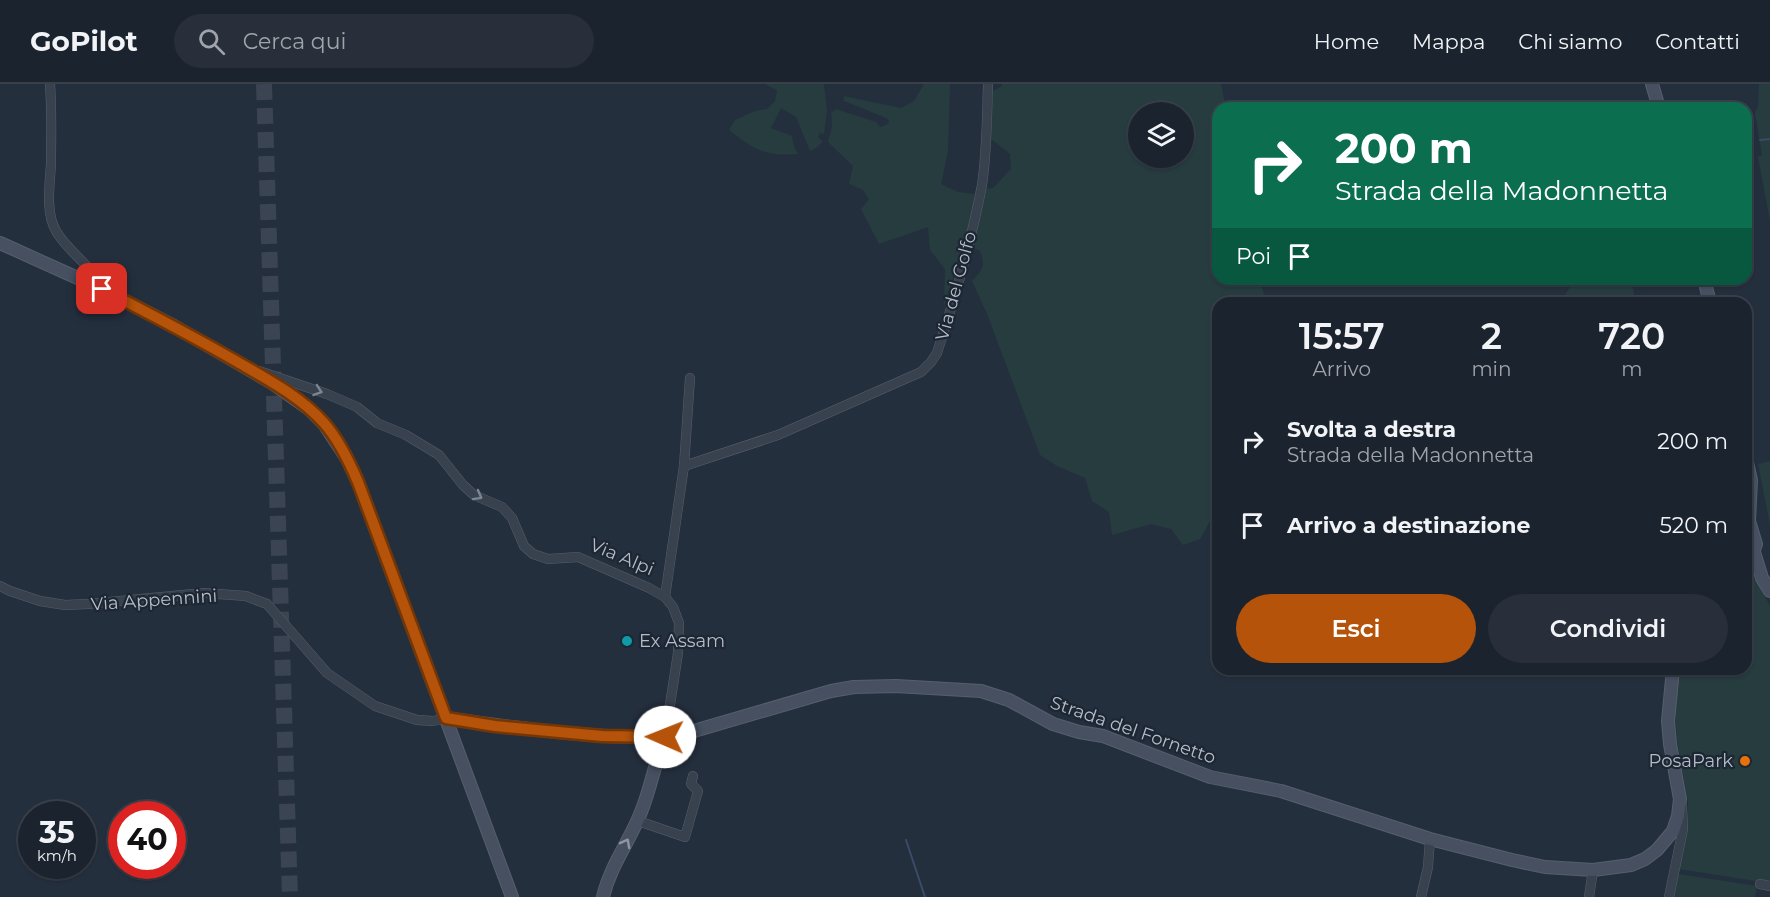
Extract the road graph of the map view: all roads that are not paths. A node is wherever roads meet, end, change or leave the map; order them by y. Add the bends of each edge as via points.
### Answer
1 (50, 84) edge
2 (987, 84) edge
3 (1652, 84) edge
4 (1657, 102) edge
5 (0, 243) edge
6 (102, 289) junction
7 (243, 365) junction
8 (690, 378) dead end
9 (684, 466) junction
10 (1752, 536) edge
11 (1752, 551) edge
12 (1752, 560) edge
13 (1752, 570) edge
14 (1762, 578) junction
15 (0, 586) edge
16 (1770, 591) edge
17 (665, 597) junction
18 (1672, 675) edge
19 (446, 718) junction
20 (665, 737) junction
21 (693, 776) dead end
22 (1680, 799) junction
23 (638, 821) junction
24 (1430, 839) junction
25 (1593, 870) junction
26 (512, 897) edge
27 (603, 897) edge
28 (1422, 897) edge
29 (1588, 897) edge
30 (1669, 897) edge

1 - 6 street via 52,220
2 - 9 street, Via del Golfo via 982,184 963,263 932,362 921,372 789,430
3 - 4 street
5 - 6 street
6 - 7 street
7 -> 17 street, Via Alpi via 357,407 377,423 439,455 474,495 502,507 533,554 548,559 578,557
7 - 19 street via 309,409 348,459
8 - 9 street
9 - 17 street
10 - 11 street
12 - 14 street
13 - 14 street
14 - 16 street
15 - 19 street, Via Appennini via 40,601 65,605 204,593 246,596 267,604 327,673 375,706 417,720 433,722
17 - 20 street, Via Alpi via 679,623
18 - 22 street via 1668,721
19 - 20 street, Strada del Fornetto via 602,736
19 - 26 street
20 - 23 street, Via Alpi
20 - 24 street, Strada del Fornetto via 854,687 981,691 1009,700 1053,724 1112,739 1210,777 1281,790
21 - 23 street via 691,784 698,791 685,837
22 - 25 street, Strada del Fornetto via 1672,831 1645,860
22 - 30 street via 1683,830
27 -> 23 street, Via Alpi via 612,869
24 - 25 street, Strada del Fornetto via 1545,867
24 - 28 street
25 - 29 street

